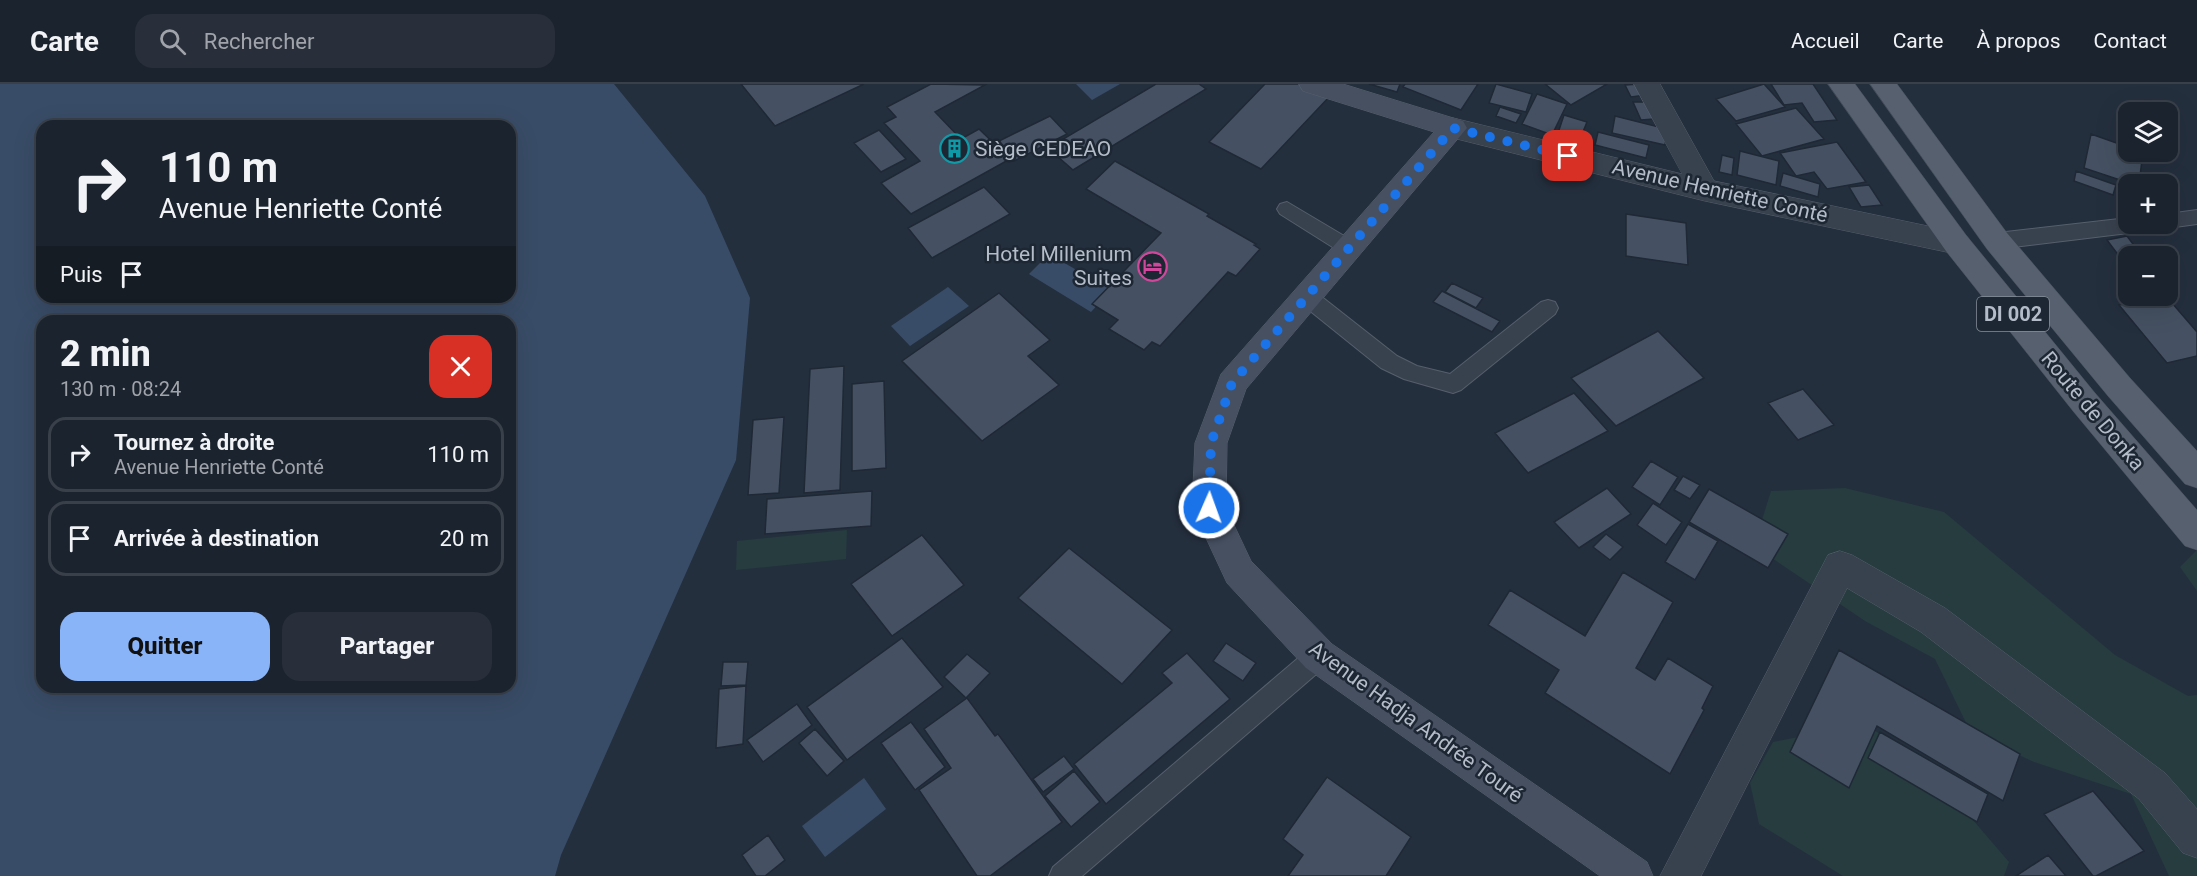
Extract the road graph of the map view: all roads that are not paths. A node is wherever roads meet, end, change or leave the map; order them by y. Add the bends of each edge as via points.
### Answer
1 (1312, 84) edge
2 (1647, 84) edge
3 (1841, 84) edge
4 (1883, 84) edge
5 (1453, 128) junction
6 (1705, 190) junction
7 (1287, 209) dead end
8 (2197, 217) edge
9 (2178, 220) edge
10 (2118, 227) edge
11 (1997, 241) junction
12 (1956, 243) junction
13 (1349, 248) junction
14 (1306, 296) junction
15 (1548, 308) dead end
16 (2197, 474) edge
17 (2197, 535) edge
18 (1319, 656) junction
19 (2197, 839) edge
20 (1062, 876) edge
21 (1633, 876) edge
22 (1680, 876) edge

1 - 5 main road, Avenue Henriette Conté
2 - 6 street
3 - 12 main road, Route de Donka / DI 002
4 - 11 main road, Route de Donka / DI 002
5 - 6 street, Avenue Henriette Conté
5 - 13 main road, Avenue Hadja Andrée Touré
6 - 12 street, Avenue Henriette Conté
7 - 13 lane
8 - 9 lane
10 - 11 lane
11 - 16 main road, Route de Donka / DI 002
12 - 17 main road, Route de Donka / DI 002
13 - 14 main road, Avenue Hadja Andrée Touré
14 - 15 lane via 1389,362 1453,384
14 - 18 main road, Avenue Hadja Andrée Touré via 1232,383 1211,443 1209,508 1239,572
18 - 20 lane
18 - 21 main road, Avenue Hadja Andrée Touré
19 - 22 street via 2152,786 1933,620 1840,566

